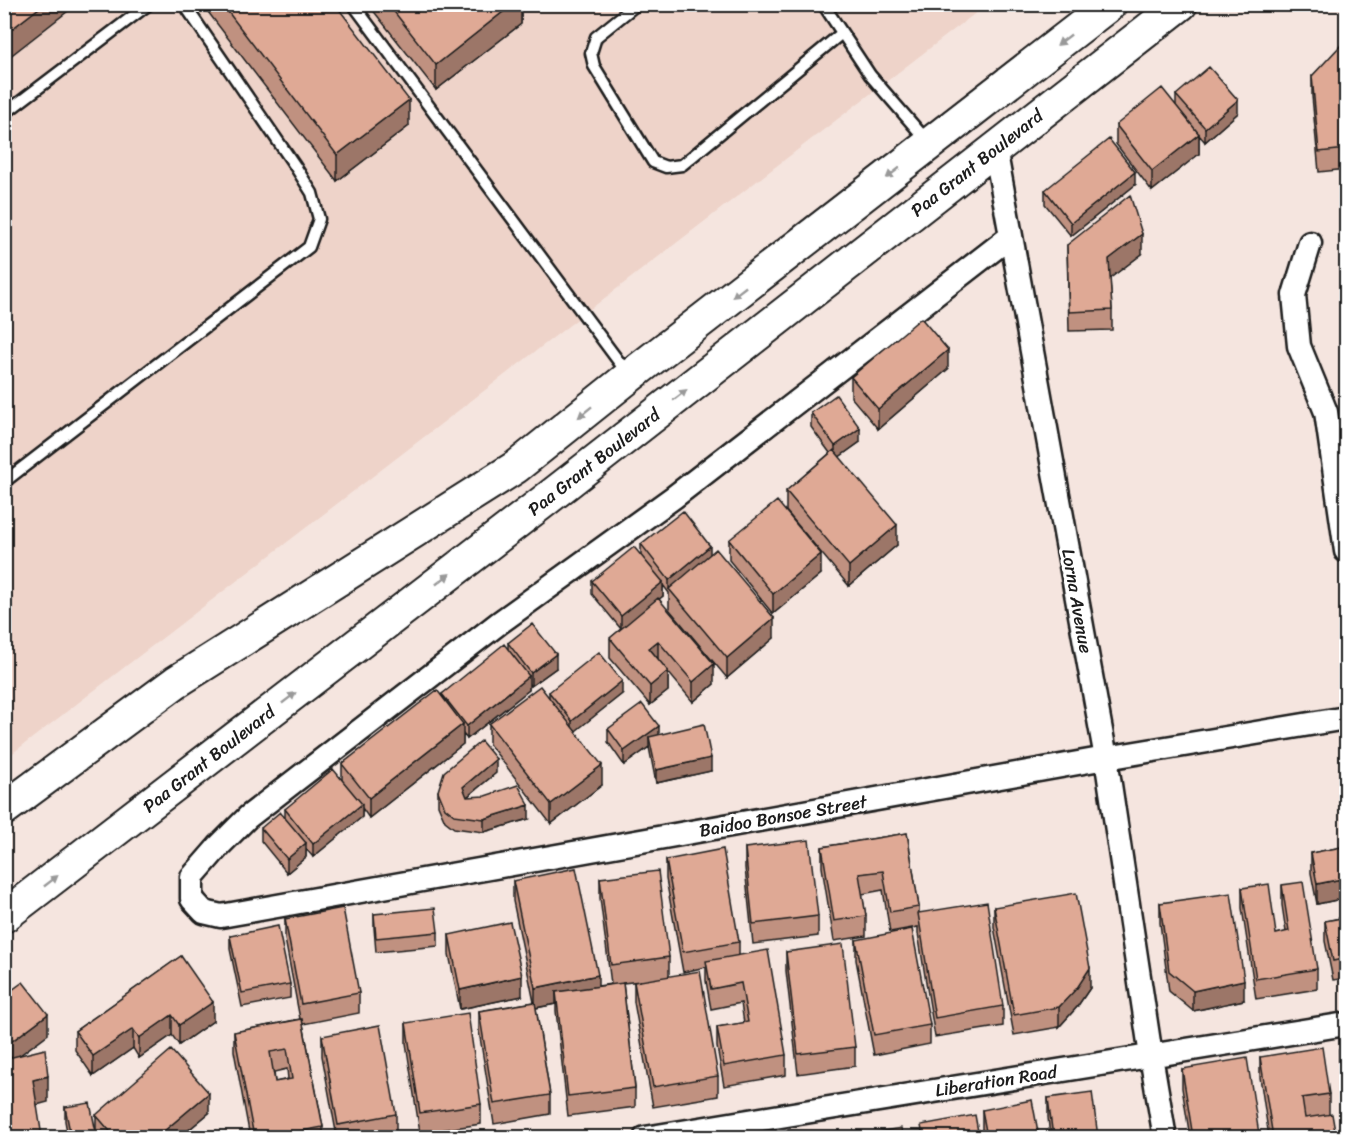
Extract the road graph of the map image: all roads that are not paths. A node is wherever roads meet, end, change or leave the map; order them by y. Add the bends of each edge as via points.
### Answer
1 (149, 4) edge
2 (184, 4) edge
3 (353, 4) edge
4 (637, 4) edge
5 (823, 4) edge
6 (1110, 4) edge
7 (1181, 4) edge
8 (842, 33) junction
9 (4, 114) edge
10 (930, 144) junction
11 (995, 148) junction
12 (1011, 236) junction
13 (1310, 243) dead end
14 (630, 376) junction
15 (516, 467) junction
16 (4, 482) edge
17 (543, 502) junction
18 (1347, 551) edge
19 (1347, 718) edge
20 (1106, 758) junction
21 (4, 809) edge
22 (4, 916) edge
23 (1347, 1024) edge
24 (1151, 1056) junction
25 (645, 1137) edge
26 (1165, 1137) edge

1 - 9 lane
2 - 16 lane via 312,193 319,219 309,247
3 - 14 lane
4 - 8 lane via 596,37 591,53 594,66 653,162 666,167 682,165
5 - 8 lane
6 -> 10 main road
7 - 11 main road, Paa Grant Boulevard
8 - 10 lane via 870,75
10 -> 14 main road
11 - 12 street, Lorna Avenue
17 -> 11 main road, Paa Grant Boulevard
12 - 20 street, Lorna Avenue
12 - 20 street, Baidoo Bonsoe Street via 674,497 499,623 248,817 192,877 192,899 204,912 221,916
13 - 18 street via 1294,295 1299,346 1326,412
14 -> 15 main road
15 - 17 main road
15 - 21 main road via 176,682
22 -> 17 main road, Paa Grant Boulevard
19 - 20 street, Baidoo Bonsoe Street
20 - 24 street, Lorna Avenue
23 - 24 street, Liberation Road
24 - 25 street, Liberation Road
24 - 26 street, Lorna Avenue

